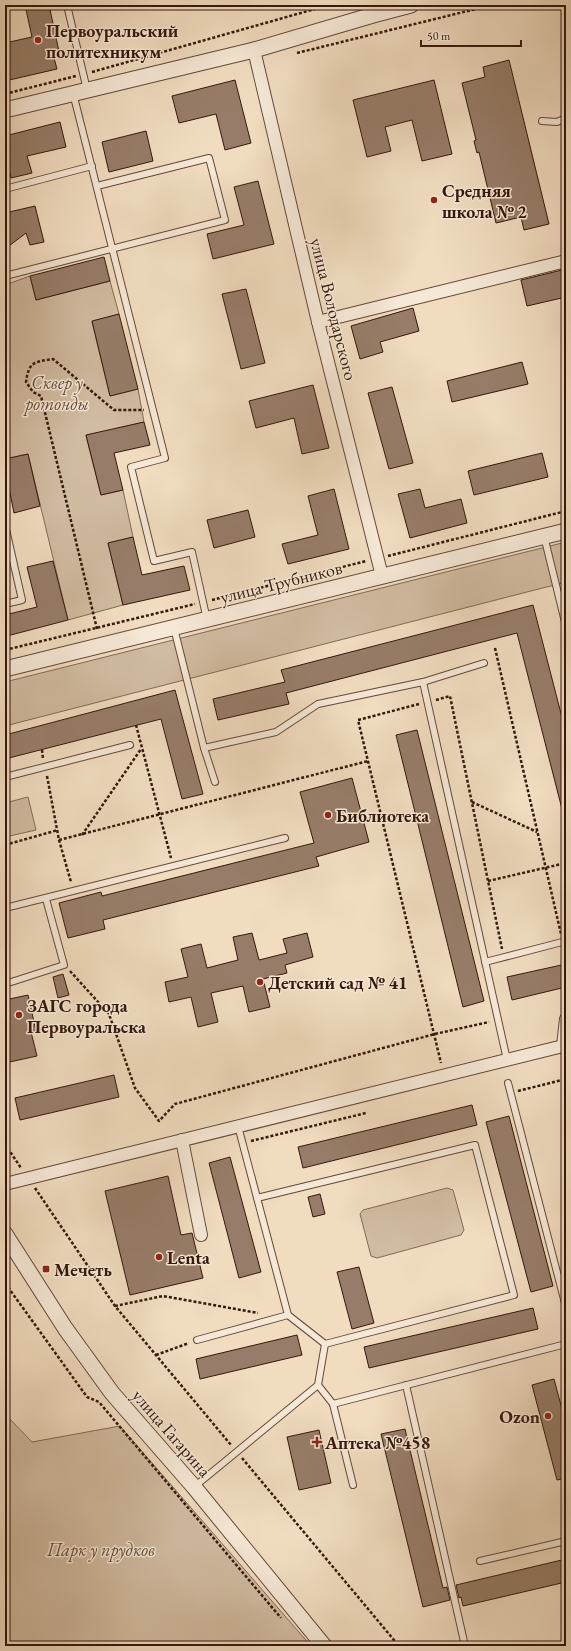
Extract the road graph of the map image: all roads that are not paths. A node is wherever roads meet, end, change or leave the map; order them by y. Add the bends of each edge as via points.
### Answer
1 (67, 5) edge
2 (411, 5) edge
3 (372, 10) edge
4 (254, 50) junction
5 (80, 92) junction
6 (5, 110) edge
7 (566, 118) edge
8 (542, 121) dead end
9 (92, 166) junction
10 (97, 186) junction
11 (5, 189) edge
12 (113, 249) junction
13 (566, 262) edge
14 (5, 276) edge
15 (318, 322) junction
16 (5, 525) edge
17 (566, 531) edge
18 (544, 536) junction
19 (382, 576) junction
20 (5, 604) edge
21 (207, 620) junction
22 (566, 626) edge
23 (174, 628) junction
24 (484, 663) dead end
25 (5, 669) edge
26 (423, 682) junction
27 (130, 745) dead end
28 (204, 748) junction
29 (5, 777) edge
30 (215, 782) dead end
31 (285, 838) dead end
32 (46, 898) junction
33 (5, 908) edge
34 (565, 941) edge
35 (485, 962) junction
36 (5, 984) edge
37 (566, 1019) edge
38 (507, 1060) junction
39 (508, 1083) dead end
40 (238, 1126) junction
41 (182, 1140) junction
42 (5, 1184) edge
43 (257, 1198) junction
44 (5, 1234) edge
45 (201, 1235) dead end
46 (566, 1307) edge
47 (288, 1315) junction
48 (197, 1340) road end
49 (325, 1344) junction
50 (566, 1344) edge
51 (318, 1385) junction
52 (406, 1385) junction
53 (333, 1404) junction
54 (353, 1485) dead end
55 (194, 1487) junction
56 (566, 1541) edge
57 (480, 1561) dead end
58 (324, 1646) edge
59 (465, 1646) edge

1 - 5 lane via 83,74
2 - 3 street
3 - 4 street
4 - 5 street
4 - 15 street, улица Володарского
5 - 6 street
5 - 9 lane
7 - 8 lane via 557,122
9 - 10 lane
9 - 11 lane
10 - 12 lane
10 - 12 lane via 208,158 225,220
12 - 14 lane
12 - 21 lane via 166,458 131,467 154,561 192,552
13 - 15 street
15 - 19 street, улица Володарского
16 - 20 lane via 22,600
17 - 18 street, улица Трубников
18 - 19 street, улица Трубников
18 - 22 lane
19 - 21 street, улица Трубников
21 - 23 street, улица Трубников
23 - 25 street, улица Трубников
23 - 28 lane
24 - 26 lane
26 - 28 lane via 318,704 276,732
26 - 35 lane
27 - 29 lane
28 - 30 lane
31 - 32 lane
32 - 33 lane
32 - 36 lane via 64,964
34 - 35 lane
35 - 38 lane
37 - 38 street via 563,1046
38 - 40 street
39 - 46 lane
40 - 41 street
40 - 43 lane
41 - 42 street
41 - 45 street
43 - 47 lane
43 - 49 lane via 474,1145 514,1295
44 - 55 street, улица Гагарина via 64,1328 112,1393
47 - 48 lane
47 - 49 lane
49 - 51 lane
50 - 52 lane
51 - 53 lane
51 - 55 lane
52 - 53 lane
52 - 59 lane
53 - 54 lane
55 - 58 street, улица Гагарина
56 - 57 lane

